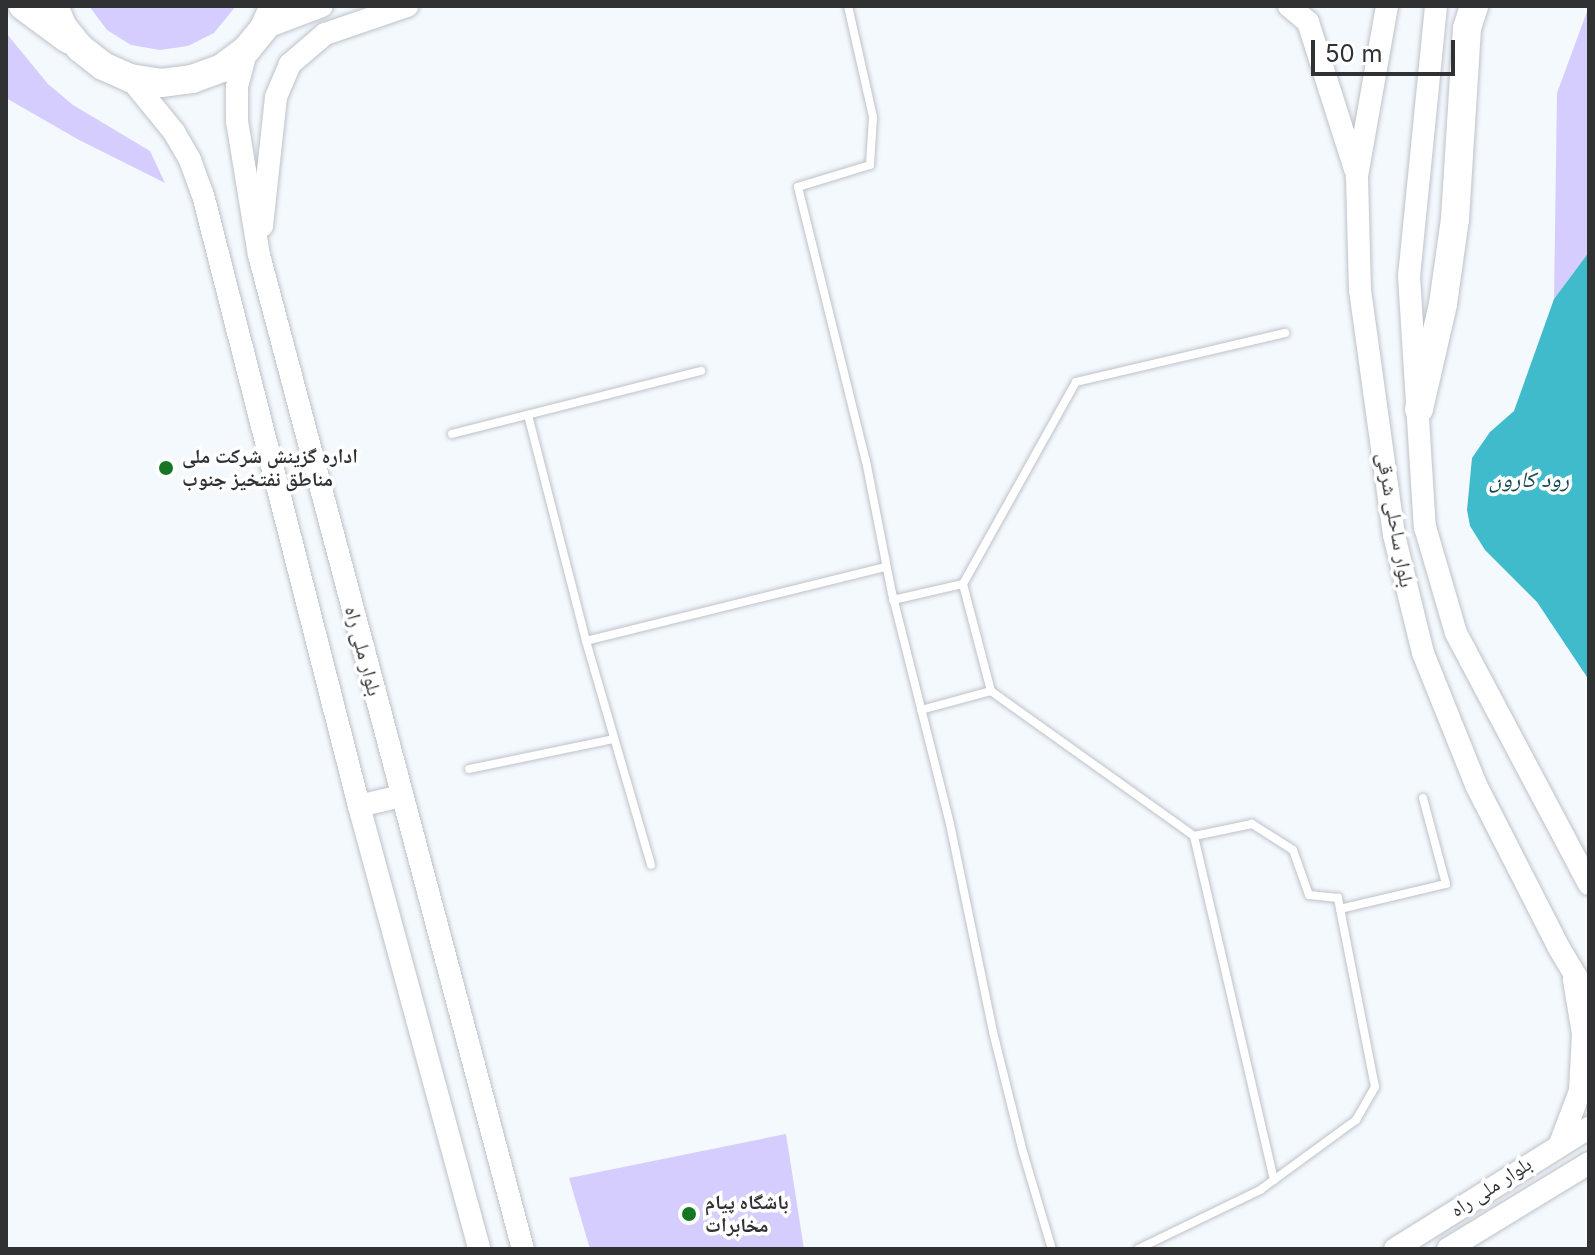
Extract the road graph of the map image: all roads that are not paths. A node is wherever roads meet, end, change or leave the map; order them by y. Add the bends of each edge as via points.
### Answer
1 (23, 6) edge
2 (54, 6) edge
3 (292, 6) edge
4 (322, 6) edge
5 (407, 6) edge
6 (848, 6) edge
7 (1289, 6) edge
8 (1387, 6) edge
9 (1436, 6) edge
10 (1474, 6) edge
11 (262, 28) edge
12 (80, 48) junction
13 (130, 78) junction
14 (1357, 177) junction
15 (259, 255) junction
16 (1285, 333) dead end
17 (701, 371) dead end
18 (1419, 409) junction
19 (528, 415) junction
20 (452, 434) dead end
21 (886, 567) junction
22 (963, 584) junction
23 (893, 600) junction
24 (586, 641) junction
25 (991, 691) junction
26 (921, 710) junction
27 (614, 739) junction
28 (469, 769) dead end
29 (401, 796) junction
30 (1423, 798) dead end
31 (359, 806) junction
32 (1194, 836) junction
33 (651, 865) dead end
34 (1589, 884) edge
35 (1340, 909) junction
36 (1572, 971) junction
37 (1589, 998) edge
38 (1589, 1128) edge
39 (1560, 1144) junction
40 (1589, 1163) edge
41 (1274, 1180) junction
42 (479, 1249) edge
43 (523, 1249) edge
44 (1052, 1249) edge
45 (1138, 1249) edge
46 (1395, 1249) edge
47 (1448, 1249) edge

1 - 12 highway
2 - 12 highway
3 - 11 highway
4 - 11 main road
5 - 15 main road via 325,34 290,64 276,97
6 - 21 lane via 873,117 870,165 798,187 843,363
7 - 14 main road via 1308,22
8 - 14 main road, بلوار ساحلی شرقی
9 - 18 main road, بلوار ساحلی شرقی via 1409,276
10 - 18 highway via 1467,28 1451,248
11 - 13 highway via 222,68 161,83
11 - 15 main road, بلوار ملی راه via 237,87 237,121
12 - 13 highway
13 - 31 main road, بلوار ملی راه via 174,132 203,195
14 - 36 main road, بلوار ساحلی شرقی via 1364,321 1394,535 1423,653 1476,785
15 - 29 main road, بلوار ملی راه
16 - 22 lane via 1076,382
17 - 19 lane
18 - 34 main road, بلوار ساحلی شرقی via 1425,527 1456,633
19 - 20 lane
19 - 24 lane
21 - 23 lane
21 - 24 lane
22 - 23 lane
22 - 25 lane
23 - 26 lane
24 - 27 lane
25 - 26 lane
25 - 32 lane
26 - 44 lane via 993,1032
27 - 28 lane
27 - 33 lane
29 - 31 main road
29 - 43 main road, بلوار ملی راه
30 - 35 lane via 1446,884
31 - 42 main road, بلوار ملی راه
32 - 35 lane via 1252,824 1293,850 1309,895 1338,898
32 - 41 lane
35 - 41 lane via 1375,1087 1356,1120
36 - 37 main road, بلوار ساحلی شرقی
36 - 39 main road via 1583,1034 1580,1091
38 - 39 main road, بلوار ملی راه
39 - 46 main road, بلوار ملی راه
40 - 47 main road, بلوار ملی راه
41 - 45 lane

